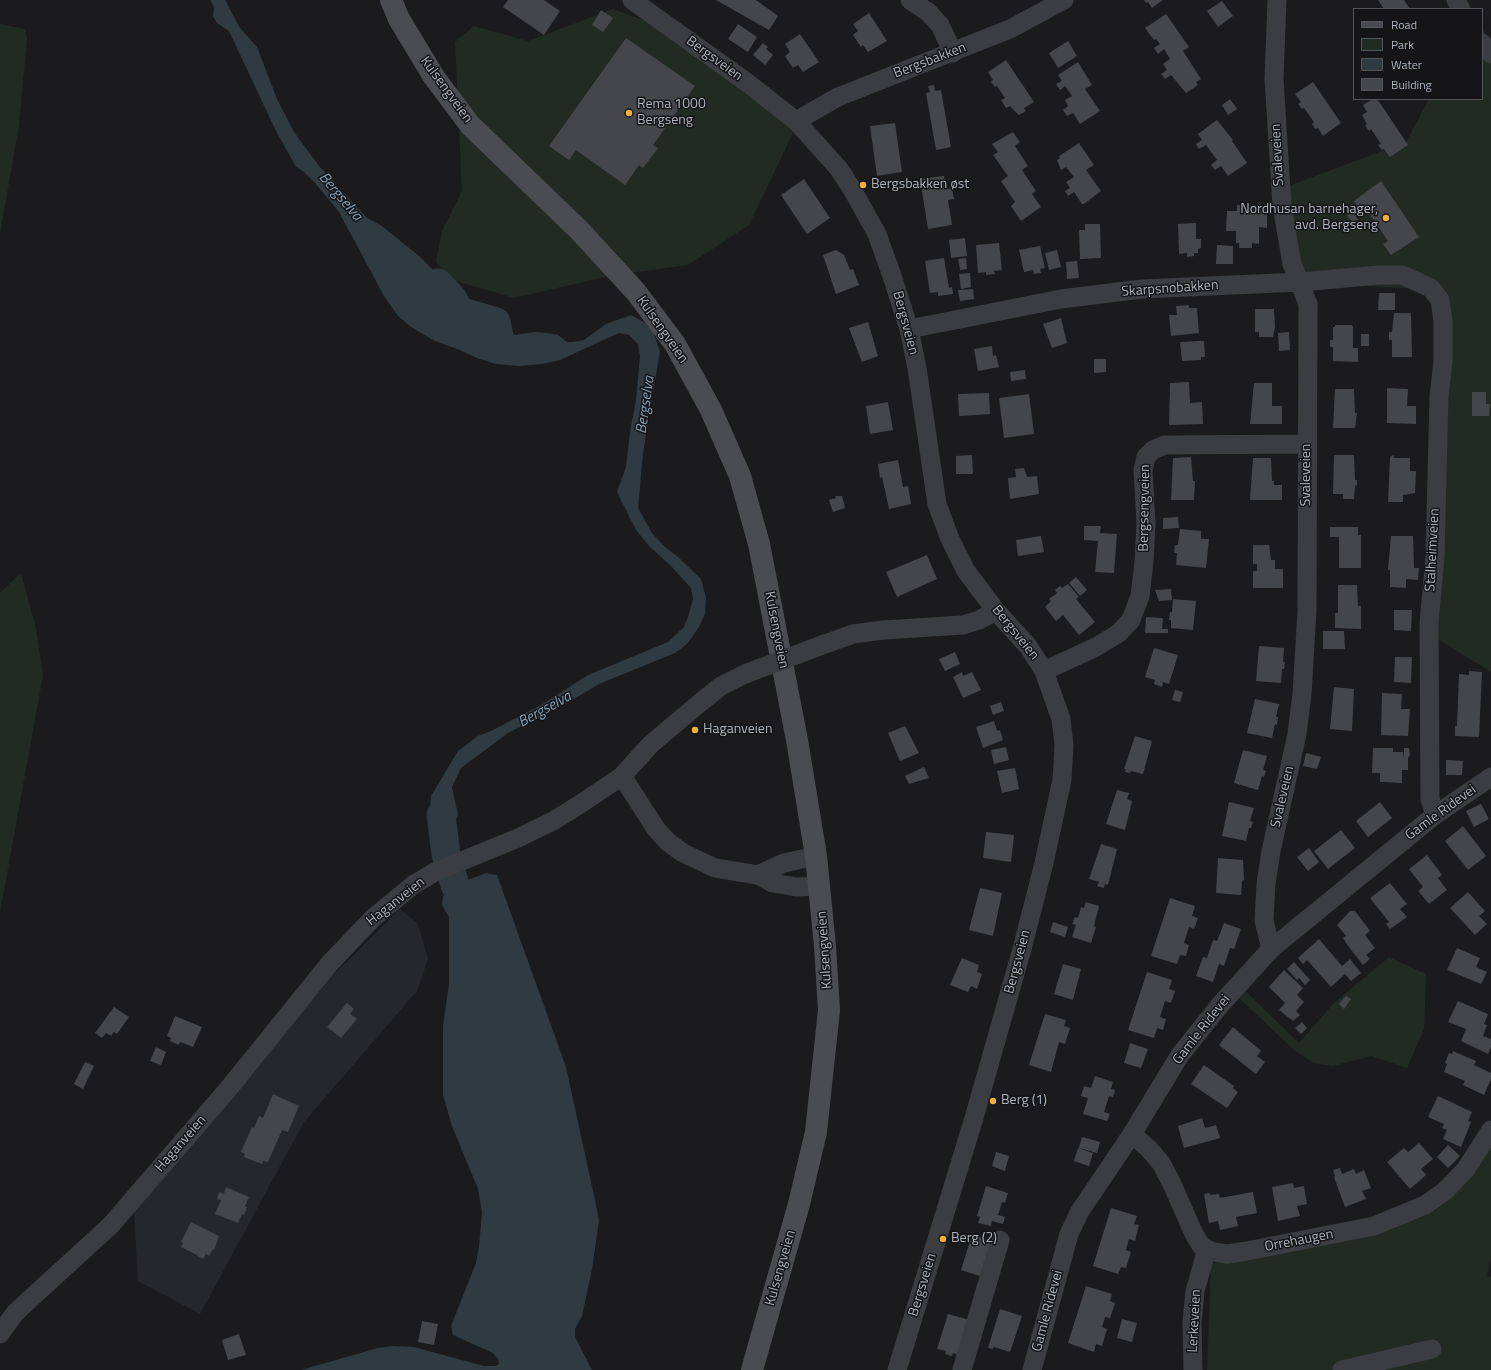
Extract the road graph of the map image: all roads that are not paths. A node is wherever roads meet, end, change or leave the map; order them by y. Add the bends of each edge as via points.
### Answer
1 (391, 0) edge
2 (632, 0) edge
3 (910, 0) edge
4 (1064, 0) edge
5 (1276, 0) edge
6 (952, 52) junction
7 (796, 121) junction
8 (1300, 282) junction
9 (1431, 288) joint
10 (909, 329) junction
11 (1307, 444) junction
12 (996, 611) junction
13 (1044, 671) junction
14 (622, 776) junction
15 (1491, 777) edge
16 (1435, 815) junction
17 (816, 856) junction
18 (758, 876) junction
19 (820, 886) junction
20 (1271, 949) junction
21 (1491, 1130) edge
22 (1132, 1134) junction
23 (1000, 1240) dead end
24 (1207, 1249) junction
25 (0, 1334) edge
26 (1432, 1349) dead end
27 (752, 1370) edge
28 (897, 1370) edge
29 (962, 1370) edge
30 (1032, 1370) edge
31 (1193, 1370) edge
32 (1342, 1370) edge

1 - 17 main road, Kulsengveien via 399,19 434,77 470,125 580,231 636,292 675,344 711,410 740,476 759,544 794,724
2 - 7 street, Bergsveien
3 - 6 street via 928,12 940,25
4 - 6 street, Bergsbakken via 1010,29
5 - 8 street, Svaleveien via 1274,79 1282,206 1292,264
6 - 7 street, Bergsbakken via 838,98
7 - 10 street, Bergsveien via 839,169 877,234
8 - 9 street, Skarpsnobakken via 1402,275
8 - 10 street, Skarpsnobakken via 1142,289 1061,299
8 - 11 street, Svaleveien via 1308,304
9 - 16 street, Stalheimveien via 1440,300 1443,321 1435,556 1429,623 1430,799
10 - 12 street, Bergsveien via 938,504 950,539 966,571
11 - 13 street, Bergsengveien via 1165,445 1153,450 1146,457 1143,470 1146,523 1144,562 1140,596 1131,620 1119,633 1096,647
11 - 20 street, Svaleveien via 1307,611 1302,694 1297,734 1266,884 1264,920
12 - 13 street, Bergsveien via 1028,646
12 - 14 street, Haganveien, bridge via 963,625 853,634 745,674 721,686 689,711 650,744
13 - 28 street, Bergsveien via 1061,719 1064,745 1062,780 1022,950
14 - 18 street via 656,829 683,854 715,868
14 - 25 street, Haganveien via 553,821 435,872 396,898 330,963 224,1093 116,1219 24,1304
15 - 16 street, Gamle Ridevei
16 - 20 street, Gamle Ridevei
17 - 18 street via 784,863
17 - 19 main road, Kulsengveien
18 - 19 street via 773,883
19 - 27 main road, Kulsengveien via 829,1010 816,1132 799,1204
20 - 22 street, Gamle Ridevei via 1220,1005 1180,1055
21 - 24 street, Orrehaugen via 1466,1169 1445,1190 1425,1204 1402,1215 1374,1226 1247,1251 1227,1254
22 - 24 street via 1161,1163 1194,1234 1202,1247
22 - 30 street, Gamle Ridevei via 1080,1210 1069,1234
23 - 29 street
24 - 31 street, Lerkeveien via 1195,1291 1192,1323
26 - 32 street

